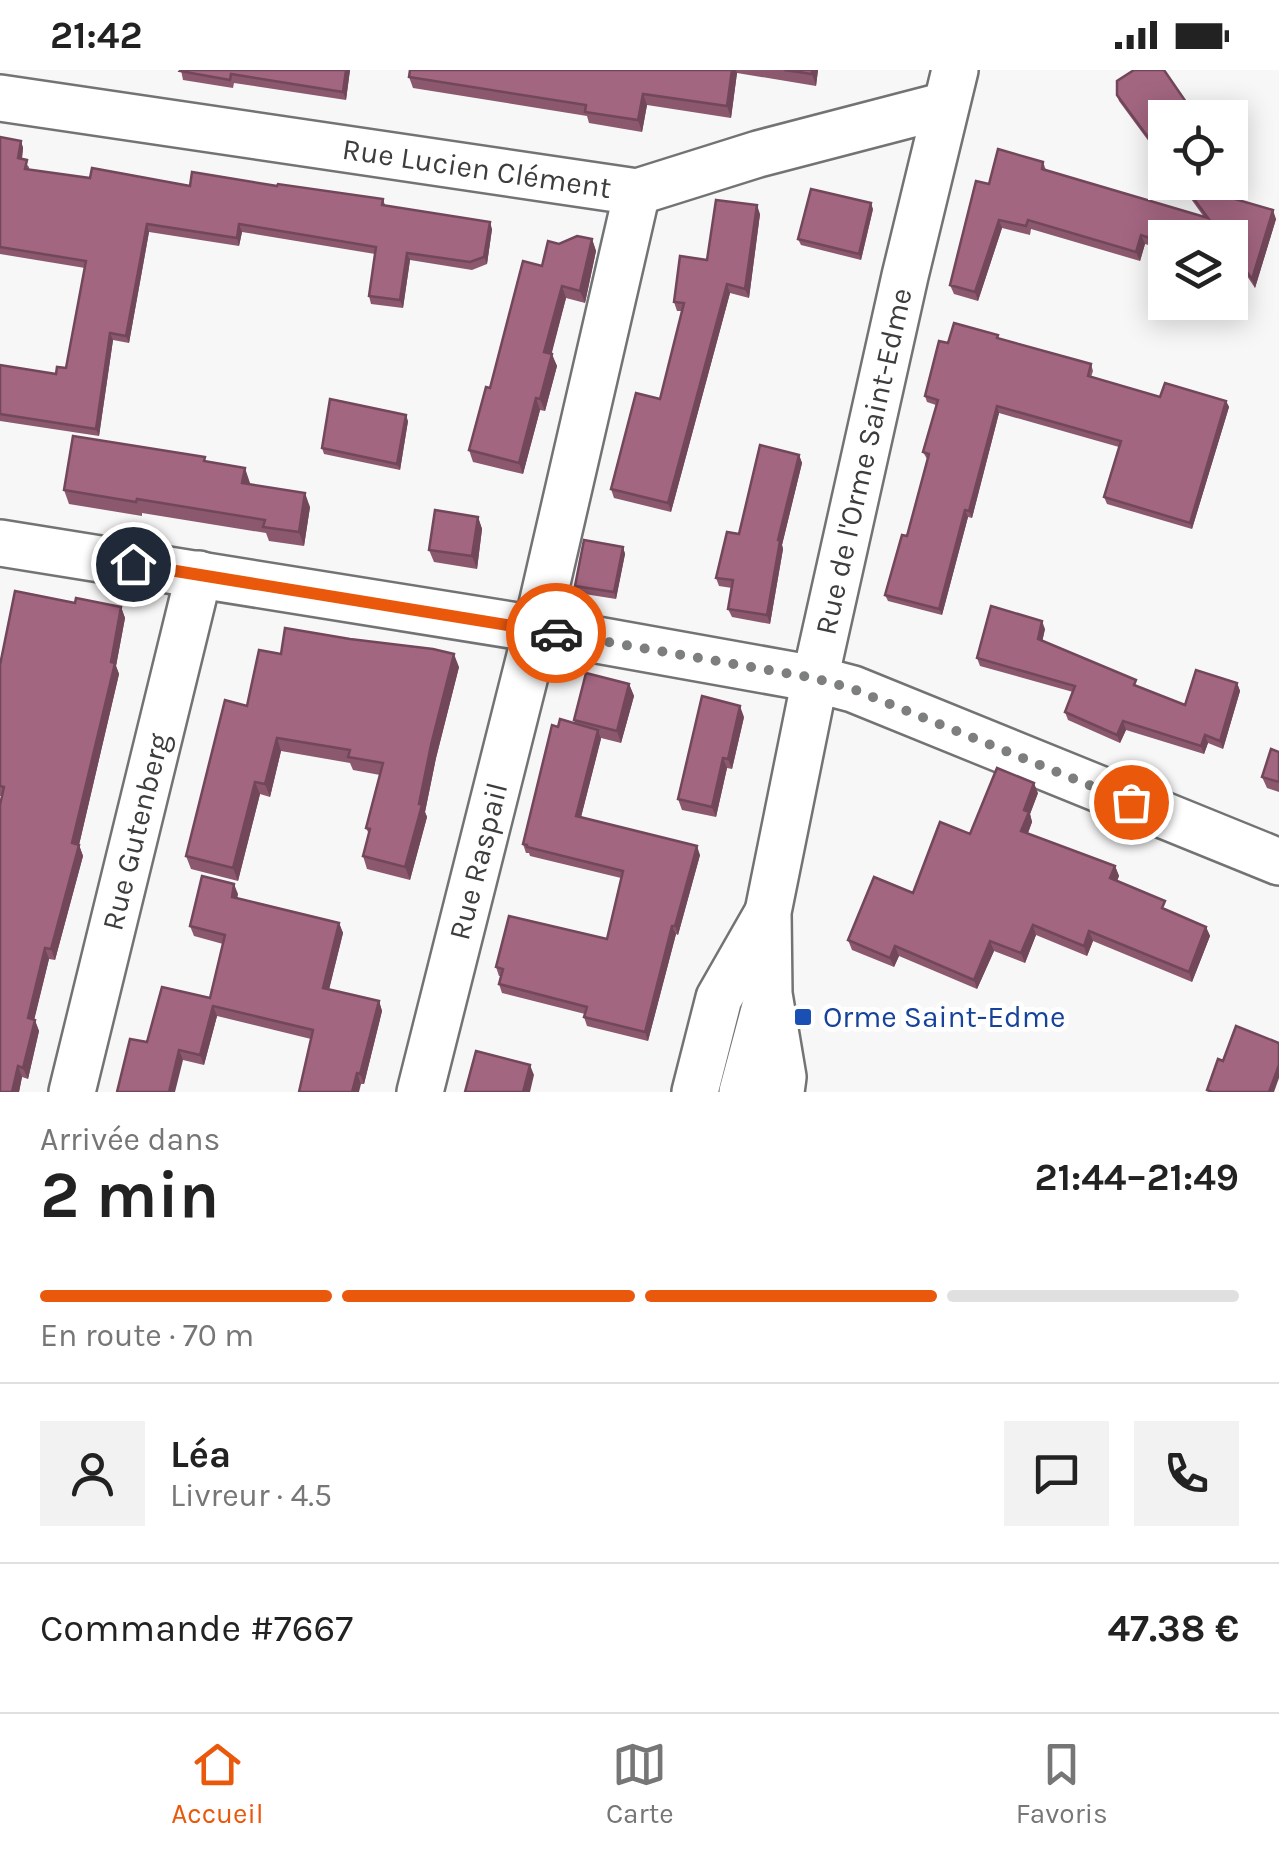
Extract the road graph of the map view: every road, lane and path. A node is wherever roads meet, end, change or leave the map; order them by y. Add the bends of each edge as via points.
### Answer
1 (950, 88) edge
2 (0, 98) edge
3 (637, 192) junction
4 (0, 543) edge
5 (199, 574) junction
6 (536, 629) junction
7 (814, 678) junction
8 (1279, 862) edge
9 (768, 912) junction
10 (768, 994) junction
11 (72, 1092) edge
12 (420, 1092) edge
13 (694, 1092) edge
14 (742, 1092) edge
15 (780, 1092) edge

1 - 3 street, Rue Lucien Clément
1 - 7 street, Rue de l'Orme Saint-Edme
2 - 3 street, Rue Lucien Clément
3 - 6 street, Rue Raspail
4 - 5 street
5 - 6 street
5 - 11 street, Rue Gutenberg
6 - 7 street
6 - 12 street, Rue Raspail
7 - 8 street
7 - 9 street, Rue de l'Orme Saint-Edme
9 - 10 street, Rue de l'Orme Saint-Edme
9 - 13 street, Rue de l'Orme Saint-Edme via 718,998
10 - 14 street, Rue de l'Orme Saint-Edme
10 - 15 street, Rue de l'Orme Saint-Edme

